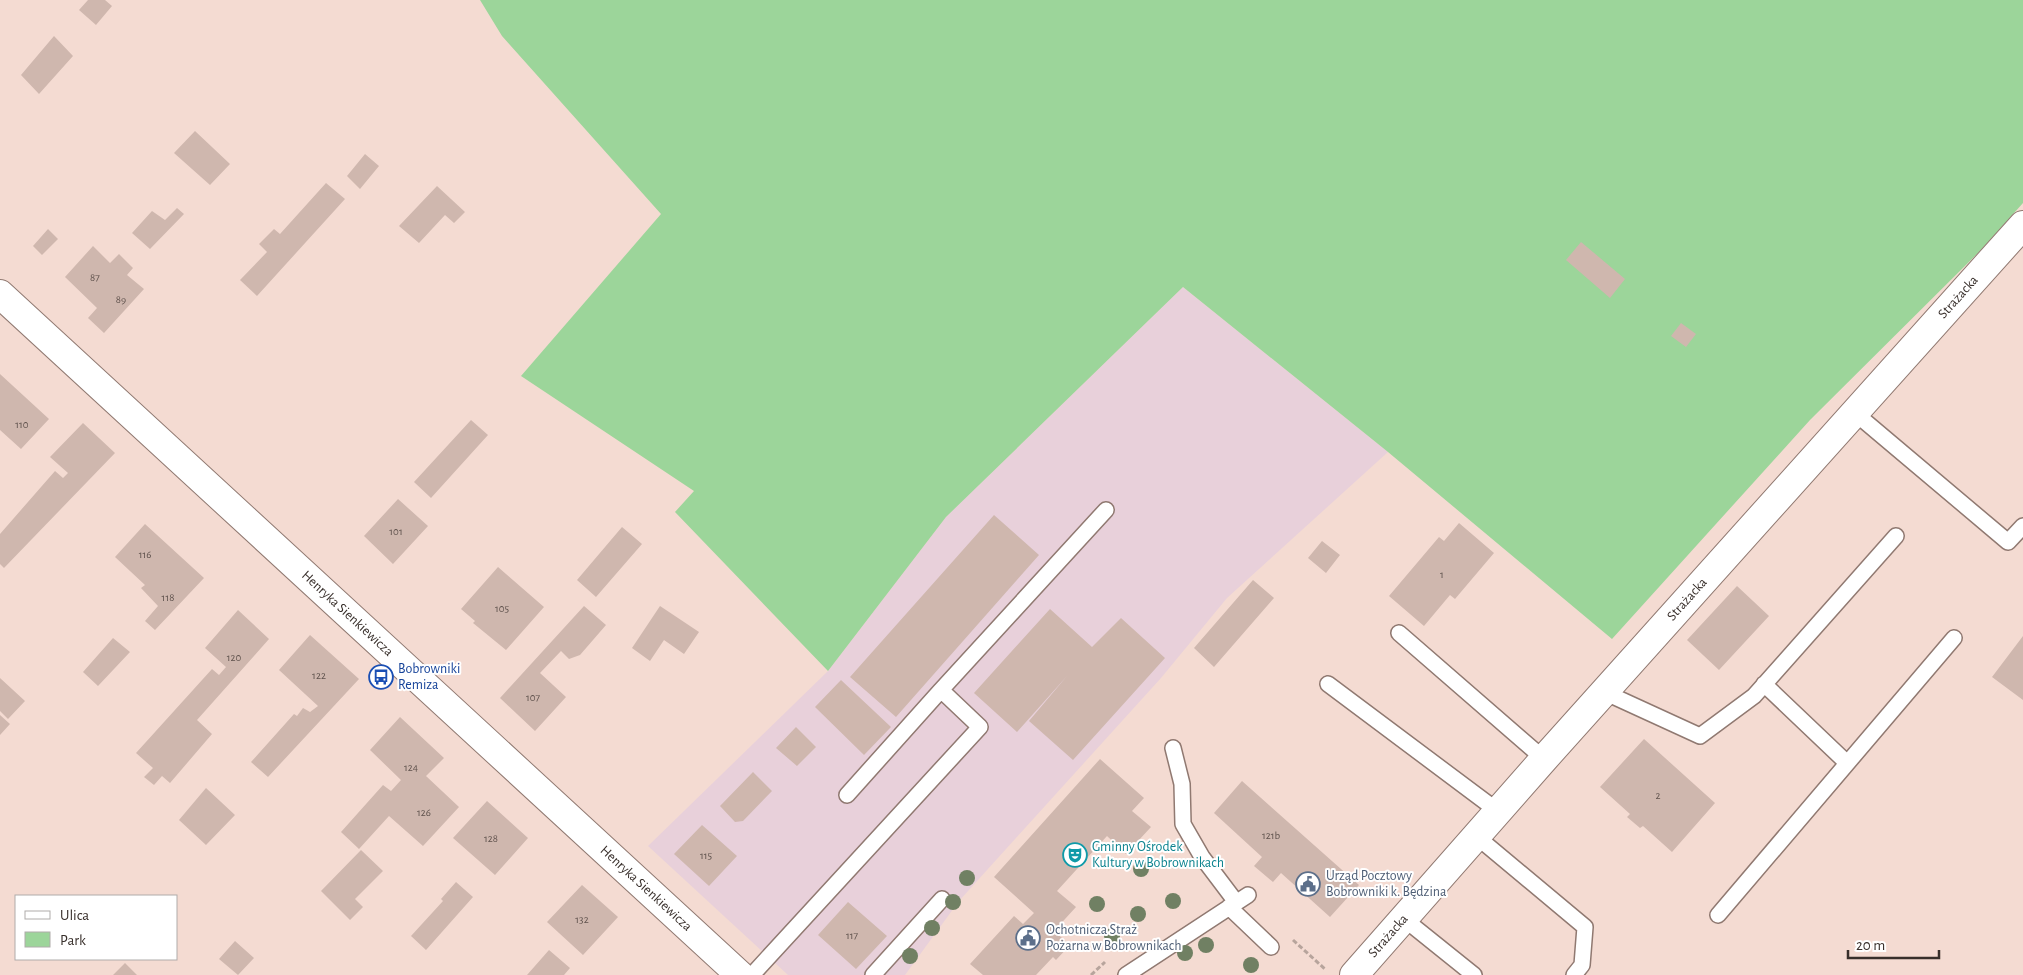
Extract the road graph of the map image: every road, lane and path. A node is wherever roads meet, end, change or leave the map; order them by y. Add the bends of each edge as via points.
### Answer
1 (2023, 225) edge
2 (0, 294) edge
3 (1855, 413) junction
4 (1106, 510) dead end
5 (2023, 526) edge
6 (1896, 536) dead end
7 (1399, 633) dead end
8 (1954, 638) dead end
9 (1328, 684) dead end
10 (1764, 684) junction
11 (941, 690) junction
12 (1604, 692) junction
13 (1173, 748) dead end
14 (1544, 759) junction
15 (1847, 763) junction
16 (847, 796) dead end
17 (1499, 812) junction
18 (1476, 836) junction
19 (942, 899) dead end
20 (1238, 901) junction
21 (1718, 915) dead end
22 (1403, 918) junction
23 (1272, 947) joint
24 (740, 975) edge
25 (752, 975) edge
26 (873, 975) edge
27 (1126, 975) edge
28 (1332, 975) edge
29 (1354, 975) edge
30 (1474, 975) edge
31 (1574, 975) edge

1 - 3 street, Strażacka
2 - 24 street, Henryka Sienkiewicza
3 - 5 lane via 2008,542
3 - 12 street, Strażacka
4 - 11 lane
6 - 10 lane
7 - 14 lane
8 - 15 lane
9 - 17 lane
10 - 12 lane via 1754,696 1700,736
10 - 15 lane
11 - 16 lane
11 - 25 lane via 980,727
12 - 14 street, Strażacka
13 - 20 lane via 1182,784 1183,824 1202,857
14 - 17 street, Strażacka
15 - 21 lane
17 - 18 street, Strażacka
18 - 22 street, Strażacka
18 - 31 lane via 1585,927 1582,965
19 - 26 lane
20 - 23 lane
20 - 27 lane
22 - 29 street, Strażacka
22 - 30 lane
23 - 28 path via 1284,932

